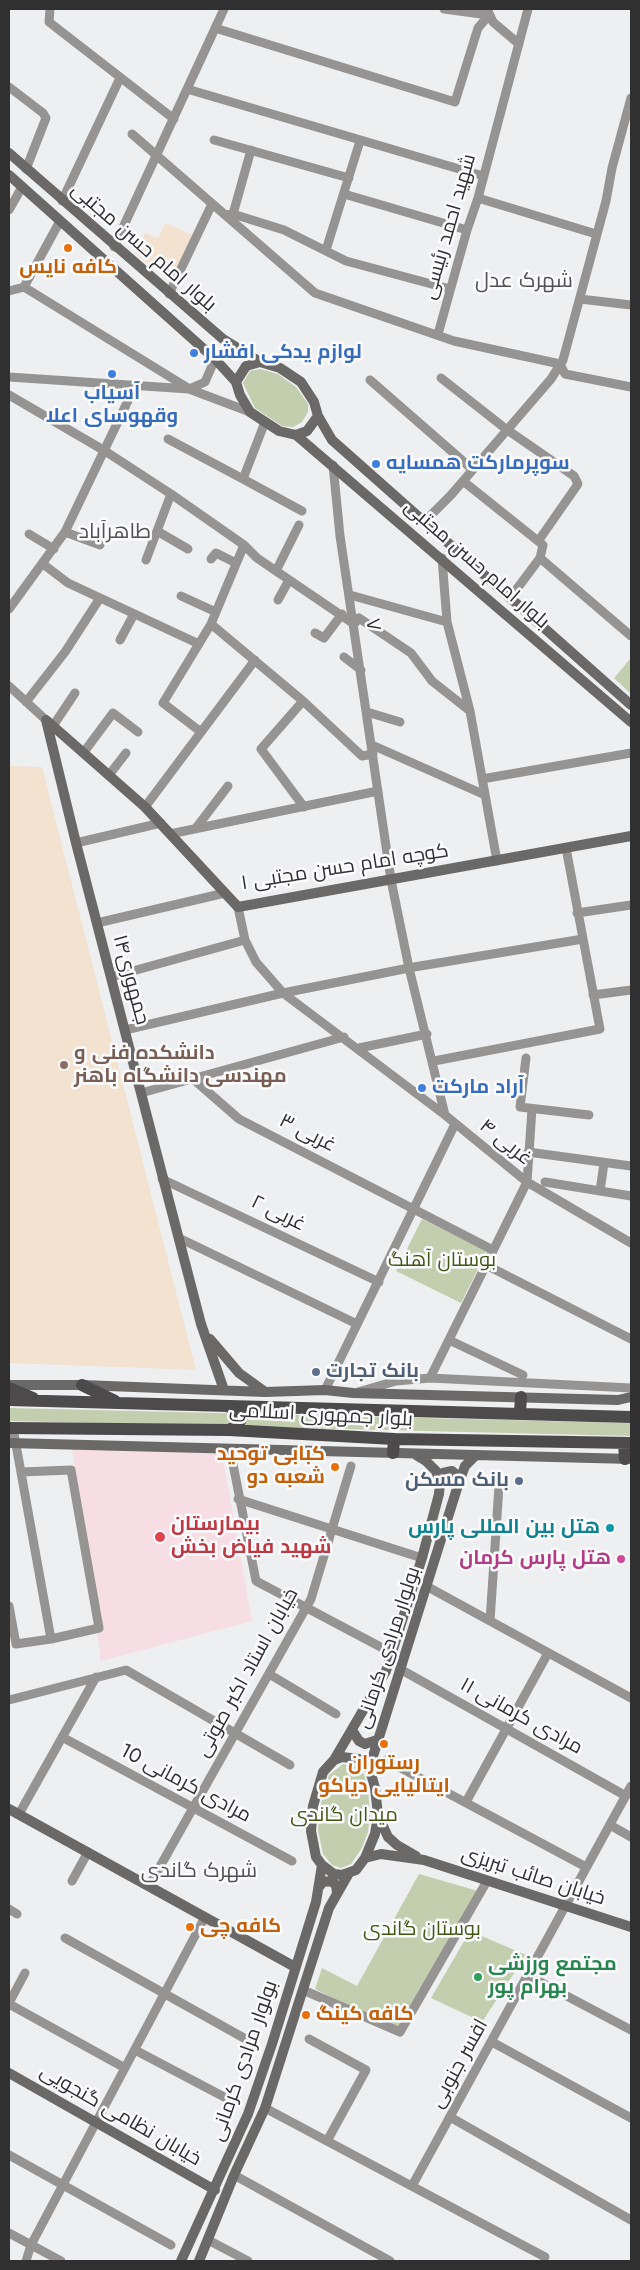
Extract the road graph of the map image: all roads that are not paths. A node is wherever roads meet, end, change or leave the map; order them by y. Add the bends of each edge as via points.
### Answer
1 (50, 9) edge
2 (224, 9) edge
3 (444, 9) edge
4 (528, 9) edge
5 (488, 12) edge
6 (215, 28) junction
7 (518, 44) junction
8 (120, 78) junction
9 (9, 87) edge
10 (187, 89) junction
11 (631, 98) edge
12 (174, 120) junction
13 (132, 134) dead end
14 (214, 140) dead end
15 (360, 141) junction
16 (251, 150) junction
17 (9, 153) edge
18 (157, 157) junction
19 (26, 169) junction
20 (9, 175) edge
21 (482, 176) junction
22 (349, 178) junction
23 (22, 187) junction
24 (344, 194) junction
25 (478, 198) junction
26 (62, 201) junction
27 (212, 204) junction
28 (9, 210) edge
29 (229, 214) junction
30 (60, 221) junction
31 (467, 230) junction
32 (596, 234) junction
33 (114, 247) junction
34 (326, 250) junction
35 (24, 287) junction
36 (450, 289) junction
37 (9, 291) edge
38 (169, 294) junction
39 (580, 299) junction
40 (631, 305) edge
41 (438, 334) junction
42 (216, 359) junction
43 (260, 362) junction
44 (560, 364) junction
45 (441, 378) dead end
46 (10, 379) edge
47 (370, 380) dead end
48 (236, 382) junction
49 (136, 384) junction
50 (631, 387) edge
51 (189, 389) junction
52 (9, 395) edge
53 (250, 412) junction
54 (318, 416) junction
55 (265, 422) junction
56 (506, 429) junction
57 (296, 435) junction
58 (168, 439) dead end
59 (105, 451) junction
60 (333, 465) junction
61 (472, 469) junction
62 (243, 479) junction
63 (463, 480) junction
64 (171, 494) junction
65 (302, 511) dead end
66 (424, 522) junction
67 (299, 525) dead end
68 (157, 531) junction
69 (65, 532) junction
70 (29, 534) dead end
71 (539, 540) junction
72 (100, 545) dead end
73 (244, 545) junction
74 (54, 549) junction
75 (188, 550) dead end
76 (442, 558) junction
77 (540, 558) junction
78 (211, 559) dead end
79 (146, 560) dead end
80 (236, 563) junction
81 (43, 564) junction
82 (276, 571) junction
83 (289, 580) junction
84 (350, 595) junction
85 (181, 596) dead end
86 (100, 598) junction
87 (510, 598) junction
88 (278, 600) dead end
89 (9, 609) edge
90 (216, 612) junction
91 (134, 614) junction
92 (342, 614) junction
93 (447, 622) junction
94 (211, 624) junction
95 (354, 624) junction
96 (315, 633) dead end
97 (631, 636) edge
98 (120, 640) dead end
99 (199, 644) junction
100 (344, 658) dead end
101 (255, 660) junction
102 (362, 670) junction
103 (9, 686) edge
104 (75, 693) dead end
105 (303, 701) junction
106 (26, 702) junction
107 (631, 705) edge
108 (368, 712) junction
109 (470, 712) junction
110 (400, 722) dead end
111 (631, 722) edge
112 (50, 723) junction
113 (138, 732) dead end
114 (201, 732) junction
115 (373, 750) junction
116 (84, 752) junction
117 (126, 753) dead end
118 (631, 753) edge
119 (108, 775) junction
120 (482, 779) junction
121 (228, 786) dead end
122 (378, 792) junction
123 (485, 795) junction
124 (145, 807) junction
125 (304, 807) junction
126 (161, 823) junction
127 (196, 828) junction
128 (170, 834) junction
129 (631, 836) edge
130 (76, 843) junction
131 (566, 848) junction
132 (497, 861) junction
133 (391, 880) junction
134 (226, 893) junction
135 (631, 905) edge
136 (238, 907) junction
137 (578, 913) junction
138 (96, 923) junction
139 (583, 939) junction
140 (245, 940) junction
141 (409, 968) junction
142 (111, 977) junction
143 (631, 990) edge
144 (283, 993) junction
145 (594, 995) junction
146 (125, 1030) junction
147 (427, 1034) junction
148 (344, 1037) junction
149 (359, 1048) junction
150 (526, 1058) dead end
151 (434, 1061) junction
152 (192, 1078) junction
153 (142, 1093) junction
154 (532, 1109) junction
155 (445, 1115) junction
156 (588, 1115) dead end
157 (455, 1124) junction
158 (528, 1152) junction
159 (604, 1163) junction
160 (631, 1166) edge
161 (162, 1178) junction
162 (527, 1182) junction
163 (545, 1182) dead end
164 (600, 1191) junction
165 (631, 1196) edge
166 (414, 1209) junction
167 (180, 1238) junction
168 (631, 1243) edge
169 (493, 1250) junction
170 (486, 1265) junction
171 (379, 1282) junction
172 (201, 1324) junction
173 (357, 1324) junction
174 (631, 1339) edge
175 (449, 1340) junction
176 (522, 1375) dead end
177 (430, 1378) junction
178 (82, 1384) junction
179 (9, 1386) edge
180 (631, 1388) edge
181 (224, 1390) junction
182 (325, 1390) junction
183 (264, 1392) junction
184 (353, 1393) junction
185 (520, 1397) junction
186 (631, 1397) edge
187 (9, 1400) edge
188 (40, 1401) junction
189 (117, 1403) junction
190 (228, 1406) junction
191 (520, 1413) junction
192 (631, 1417) edge
193 (11, 1428) edge
194 (229, 1430) junction
195 (394, 1439) junction
196 (12, 1443) edge
197 (628, 1443) edge
198 (230, 1449) junction
199 (393, 1453) junction
200 (413, 1454) junction
201 (476, 1455) junction
202 (628, 1459) edge
203 (351, 1466) dead end
204 (21, 1472) junction
205 (440, 1482) junction
206 (459, 1482) junction
207 (498, 1486) dead end
208 (238, 1499) junction
209 (332, 1529) junction
210 (422, 1558) junction
211 (428, 1587) junction
212 (9, 1606) edge
213 (306, 1608) junction
214 (490, 1621) junction
215 (51, 1639) junction
216 (548, 1652) junction
217 (392, 1653) junction
218 (400, 1669) junction
219 (269, 1674) junction
220 (96, 1677) junction
221 (631, 1698) edge
222 (9, 1700) edge
223 (336, 1714) dead end
224 (507, 1729) junction
225 (352, 1730) junction
226 (236, 1732) junction
227 (62, 1737) junction
228 (377, 1740) junction
229 (334, 1760) junction
230 (386, 1760) dead end
231 (290, 1765) dead end
232 (369, 1769) junction
233 (631, 1786) edge
234 (626, 1796) junction
235 (466, 1802) junction
236 (9, 1808) edge
237 (193, 1808) junction
238 (20, 1814) junction
239 (378, 1815) junction
240 (610, 1825) junction
241 (631, 1837) edge
242 (88, 1852) junction
243 (365, 1858) junction
244 (424, 1860) junction
245 (292, 1861) dead end
246 (322, 1866) junction
247 (586, 1867) junction
248 (350, 1873) junction
249 (72, 1881) dead end
250 (487, 1881) junction
251 (149, 1886) junction
252 (319, 1888) junction
253 (337, 1893) junction
254 (565, 1906) junction
255 (205, 1917) junction
256 (631, 1927) edge
257 (65, 1938) dead end
258 (296, 1968) junction
259 (25, 1973) dead end
260 (529, 1976) junction
261 (303, 1990) junction
262 (164, 1994) junction
263 (9, 2004) edge
264 (631, 2030) edge
265 (309, 2039) dead end
266 (251, 2042) dead end
267 (492, 2042) junction
268 (135, 2050) junction
269 (125, 2068) junction
270 (9, 2073) edge
271 (228, 2099) dead end
272 (265, 2108) junction
273 (450, 2117) junction
274 (631, 2118) edge
275 (96, 2123) junction
276 (327, 2141) junction
277 (9, 2155) edge
278 (234, 2175) junction
279 (63, 2185) junction
280 (412, 2186) junction
281 (214, 2190) junction
282 (631, 2220) edge
283 (9, 2233) edge
284 (208, 2240) junction
285 (31, 2245) junction
286 (171, 2245) dead end
287 (545, 2257) dead end
288 (26, 2261) edge
289 (61, 2261) edge
290 (181, 2261) edge
291 (199, 2261) edge
292 (248, 2261) edge
293 (390, 2261) edge

1 - 8 street via 49,22
2 - 6 street
3 - 5 street
4 - 7 street, شهید احمد رئیسی
5 - 6 street via 478,28 455,102
5 - 7 street
6 - 10 street
7 - 21 street, شهید احمد رئیسی
8 - 12 street
8 - 26 street
9 - 19 street via 46,118
10 - 12 street
10 - 15 street
11 - 32 street
12 - 18 street
13 - 18 street
14 - 16 street
15 - 21 street
15 - 22 street
16 - 22 street
16 - 29 street
17 - 19 street, بلوار امام حسن مجتبی
18 - 27 street
18 - 33 street
19 - 26 street, بلوار امام حسن مجتبی
20 - 23 street, بلوار امام حسن مجتبی
21 - 25 street, شهید احمد رئیسی
22 - 24 street
23 - 28 street
23 - 30 street, بلوار امام حسن مجتبی
24 - 31 street
24 - 34 street
25 - 31 street, شهید احمد رئیسی
25 - 32 street
26 - 33 street, بلوار امام حسن مجتبی
27 - 29 street
27 - 38 street
29 - 34 street via 284,230
29 - 41 street via 315,293
30 - 35 street
30 - 42 street, بلوار امام حسن مجتبی
31 - 36 street, شهید احمد رئیسی
32 - 39 street
33 - 38 street, بلوار امام حسن مجتبی
34 - 36 street via 346,261
35 - 37 street
35 - 51 street
36 - 41 street, شهید احمد رئیسی
38 - 43 street, بلوار امام حسن مجتبی via 223,339
39 - 40 street
39 - 44 street
41 - 44 street via 454,341
42 - 48 street, بلوار امام حسن مجتبی
42 - 51 street via 205,382
43 - 48 street via 246,366
43 - 54 street via 280,368 301,382 314,402
44 - 50 street via 565,374
44 - 56 street via 557,372
45 - 56 street
46 - 49 street
47 - 61 street
48 - 53 street
49 - 51 street
49 - 59 street
51 - 53 street
52 - 59 street
53 - 55 street
54 - 57 street via 307,431
54 - 66 street, بلوار امام حسن مجتبی via 332,440
55 - 57 street via 279,432
55 - 62 street
56 - 61 street
56 - 71 street via 574,476 578,484
57 - 60 street, بلوار امام حسن مجتبی
58 - 62 street
59 - 64 street
59 - 69 street
60 - 76 street, بلوار امام حسن مجتبی
60 - 84 street, ۷
61 - 63 street
62 - 65 street
63 - 66 street
63 - 71 street
64 - 68 street
64 - 73 street
66 - 87 street, بلوار امام حسن مجتبی
67 - 82 street
68 - 75 street
68 - 79 street
69 - 72 street
69 - 74 street
70 - 74 street
71 - 77 street via 543,546
73 - 80 street
73 - 82 street
74 - 81 street
76 - 93 street
76 - 111 street, بلوار امام حسن مجتبی
77 - 87 street
77 - 97 street
78 - 80 street via 216,553
80 - 90 street
81 - 86 street via 68,582
81 - 89 street
82 - 83 street
83 - 88 street
83 - 92 street
84 - 93 street
84 - 95 street, ۷
85 - 90 street
86 - 91 street
86 - 106 street
87 - 107 street, بلوار امام حسن مجتبی
90 - 94 street
91 - 98 street
91 - 99 street
92 - 95 street
92 - 96 street via 324,638
93 - 109 street
94 - 99 street
94 - 101 street
95 - 102 street, ۷
95 - 109 street via 359,618 411,653 432,681
99 - 114 street via 163,703
100 - 102 street
101 - 105 street
101 - 114 street
102 - 108 street, ۷
103 - 106 street
104 - 112 street
105 - 115 street via 362,756
105 - 125 street via 261,749
106 - 112 street
108 - 110 street
108 - 115 street, ۷
109 - 120 street
112 - 116 street, کوچه امام حسن مجتبی ۱
112 - 130 street, جمهوری۱۴
113 - 116 street via 113,713
114 - 124 street
115 - 122 street, ۷
115 - 123 street
116 - 119 street, کوچه امام حسن مجتبی ۱
117 - 119 street
118 - 120 street
119 - 124 street, کوچه امام حسن مجتبی ۱
120 - 123 street
121 - 127 street
122 - 125 street
122 - 133 street, ۷
123 - 132 street
124 - 126 street, کوچه امام حسن مجتبی ۱
125 - 127 street
126 - 128 street, کوچه امام حسن مجتبی ۱
126 - 130 street
127 - 128 street
128 - 134 street, کوچه امام حسن مجتبی ۱
129 - 131 street, کوچه امام حسن مجتبی ۱
130 - 138 street, جمهوری۱۴
131 - 132 street, کوچه امام حسن مجتبی ۱
131 - 137 street
132 - 133 street, کوچه امام حسن مجتبی ۱
133 - 136 street, کوچه امام حسن مجتبی ۱
133 - 141 street, ۷
134 - 136 street, کوچه امام حسن مجتبی ۱
134 - 138 street
135 - 137 street
136 - 140 street, ۴ غربی
137 - 139 street
138 - 142 street, جمهوری۱۴
139 - 141 street
139 - 145 street
140 - 142 street
140 - 144 street, ۴ غربی via 256,962
141 - 144 street
141 - 147 street, ۷
142 - 146 street, جمهوری۱۴
143 - 145 street
144 - 146 street
144 - 148 street, ۴ غربی
145 - 151 street via 600,1029
146 - 153 street, جمهوری۱۴
147 - 149 street
147 - 151 street, ۷
148 - 149 street, ۴ غربی
148 - 152 street
149 - 155 street, ۴ غربی
150 - 154 street via 520,1107
151 - 155 street, ۷
152 - 153 street
152 - 166 street, ۳ غربی via 239,1119
153 - 161 street, جمهوری۱۴
154 - 156 street
154 - 158 street
155 - 157 street, ۴ غربی
157 - 162 street, ۴ غربی
157 - 166 street
158 - 159 street
158 - 162 street
159 - 160 street
159 - 164 street
161 - 167 street, جمهوری۱۴
161 - 171 street, ۲ غربی
162 - 168 street, ۴ غربی
162 - 169 street
163 - 164 street
164 - 165 street
166 - 169 street, ۳ غربی
166 - 171 street
167 - 172 street, جمهوری۱۴
167 - 173 street
169 - 170 street
170 - 174 street
170 - 175 street
171 - 173 street
172 - 181 street, جمهوری۱۴
172 - 183 street via 228,1362
173 - 182 street
175 - 176 street
175 - 177 street
177 - 180 street
177 - 184 street via 396,1381
178 - 179 street
178 - 181 street
178 - 189 main road
179 - 188 main road
181 - 183 street
182 - 183 street
182 - 184 street
184 - 185 street
185 - 186 street via 618,1400
185 - 191 main road
187 - 188 main road, بلوار جمهوری اسلامی
188 - 189 main road, بلوار جمهوری اسلامی
189 - 190 main road, بلوار جمهوری اسلامی
190 - 191 main road, بلوار جمهوری اسلامی
190 - 194 main road via 242,1417 238,1425
191 - 192 main road, بلوار جمهوری اسلامی
193 - 194 main road, بلوار جمهوری اسلامی
193 - 196 street
194 - 195 main road, بلوار جمهوری اسلامی
195 - 197 main road, بلوار جمهوری اسلامی
195 - 199 main road
196 - 198 street
196 - 204 street
197 - 202 main road
198 - 199 street
198 - 208 street
199 - 200 street
200 - 201 street
200 - 205 street via 436,1471
201 - 202 street
201 - 206 street, بولوار مرادی کرمانی via 465,1466
203 - 209 street, خیابان استاد اکبر صوتی
204 - 215 street
204 - 215 street via 71,1470 99,1628
205 - 206 street via 440,1477 447,1471 456,1473
205 - 210 street, بولوار مرادی کرمانی
206 - 211 street, بولوار مرادی کرمانی
207 - 214 street
208 - 209 street
208 - 213 street via 256,1581
209 - 210 street
209 - 213 street, خیابان استاد اکبر صوتی
210 - 217 street, بولوار مرادی کرمانی
211 - 214 street
211 - 218 street, بولوار مرادی کرمانی
212 - 215 street via 16,1644
213 - 217 street
213 - 219 street, خیابان استاد اکبر صوتی
214 - 216 street
216 - 221 street
216 - 224 street
217 - 225 street, بولوار مرادی کرمانی via 386,1671
218 - 224 street, مرادی کرمانی ۱۱
218 - 228 street, بولوار مرادی کرمانی
219 - 223 street
219 - 226 street, خیابان استاد اکبر صوتی
220 - 222 street
220 - 226 street via 126,1670
220 - 227 street
224 - 234 street, مرادی کرمانی ۱۱
224 - 235 street
225 - 228 street via 365,1744
225 - 229 street, بولوار مرادی کرمانی
226 - 231 street
226 - 237 street, خیابان استاد اکبر صوتی
227 - 237 street, مرادی کرمانی 10
227 - 238 street
228 - 232 street, بولوار مرادی کرمانی
229 - 232 street via 351,1757
229 - 246 street via 323,1772 312,1812 312,1844
230 - 235 street
232 - 239 street
233 - 234 street, افسر جنوبی
234 - 240 street, افسر جنوبی
235 - 247 street
236 - 238 street
237 - 245 street, مرادی کرمانی 10
237 - 251 street, خیابان استاد اکبر صوتی
238 - 242 street
239 - 243 street via 375,1834
239 - 244 street, خیابان صائب تبریزی via 388,1837
240 - 241 street
240 - 247 street, افسر جنوبی
242 - 249 street
242 - 251 street
243 - 244 street, خیابان صائب تبریزی via 381,1854
243 - 248 street
244 - 250 street, خیابان صائب تبریزی
246 - 248 street via 334,1874
246 - 252 street, بولوار مرادی کرمانی
247 - 254 street, افسر جنوبی
248 - 253 street, بولوار مرادی کرمانی
250 - 254 street, خیابان صائب تبریزی
250 - 261 street via 400,2032
251 - 255 street
252 - 253 street via 323,1882 331,1881
252 - 258 street, بولوار مرادی کرمانی
253 - 261 street, بولوار مرادی کرمانی
254 - 256 street, خیابان صائب تبریزی
254 - 260 street, افسر جنوبی
255 - 258 street
255 - 262 street
257 - 262 street
258 - 281 street, بولوار مرادی کرمانی via 248,2114
259 - 263 street
260 - 264 street
260 - 267 street, افسر جنوبی
261 - 272 street, بولوار مرادی کرمانی
262 - 266 street
262 - 268 street
263 - 269 street
265 - 276 street via 366,2070
267 - 273 street, افسر جنوبی
267 - 274 street
268 - 269 street
268 - 271 street
269 - 275 street
270 - 275 street, خیابان نظامی گنجویی
272 - 276 street
272 - 278 street, بولوار مرادی کرمانی
273 - 280 street, افسر جنوبی
273 - 282 street
275 - 279 street
275 - 281 street, خیابان نظامی گنجویی
276 - 280 street
277 - 279 street
278 - 284 street, بولوار مرادی کرمانی
278 - 293 street
279 - 285 street
279 - 286 street
280 - 287 street
281 - 290 street, بولوار مرادی کرمانی
283 - 285 street
284 - 291 street, بولوار مرادی کرمانی
284 - 292 street
285 - 288 street
285 - 289 street

